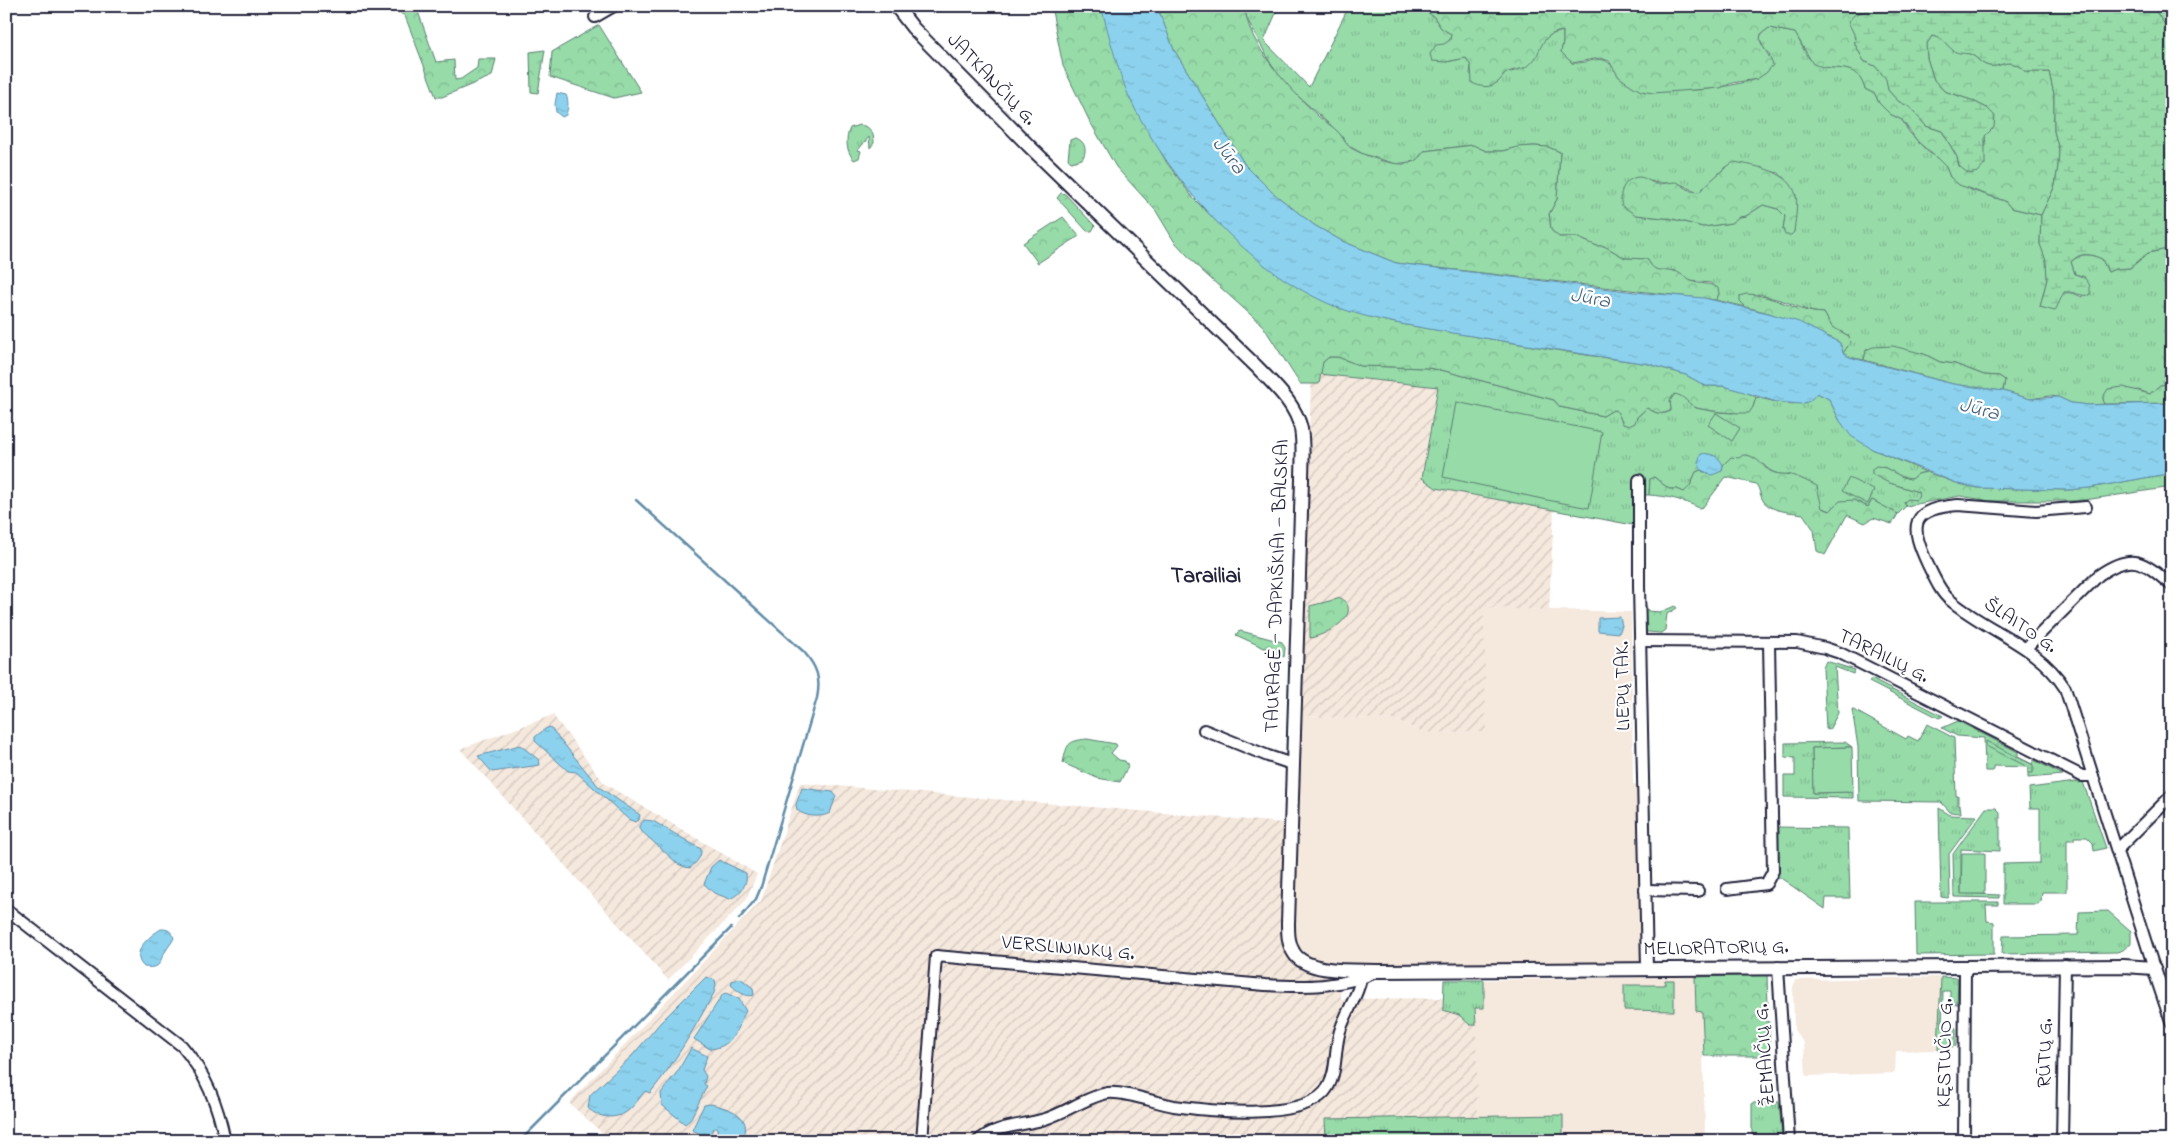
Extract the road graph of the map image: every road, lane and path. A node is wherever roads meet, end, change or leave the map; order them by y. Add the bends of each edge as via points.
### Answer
1 (614, 6) edge
2 (896, 6) edge
3 (595, 17) dead end
4 (1062, 178) joint
5 (1639, 480) dead end
6 (2086, 507) dead end
7 (2172, 586) edge
8 (1640, 641) junction
9 (1769, 642) junction
10 (2026, 648) junction
11 (1204, 730) dead end
12 (1292, 764) junction
13 (2093, 776) junction
14 (2172, 795) edge
15 (2117, 850) junction
16 (1727, 889) dead end
17 (1645, 890) junction
18 (1698, 891) dead end
19 (6, 909) edge
20 (1290, 942) joint
21 (2065, 965) junction
22 (1965, 966) junction
23 (1778, 967) junction
24 (2154, 968) junction
25 (1647, 969) junction
26 (1380, 971) junction
27 (1361, 979) junction
28 (2172, 1022) edge
29 (225, 1141) edge
30 (922, 1141) edge
31 (978, 1141) edge
32 (1789, 1141) edge
33 (1964, 1141) edge
34 (2062, 1141) edge

1 - 3 street
2 - 4 main road, JATKANČIŲ G. via 913,28
4 - 12 main road, TAURAGĖ — DAPKIŠKIAI — BALSKAI via 1256,367 1287,400 1299,422 1302,431 1302,480
5 - 8 street, LIEPŲ TAK.
6 - 10 street, ŠLAITO G. via 2036,511 1958,505 1924,514 1915,528 1922,553 1949,599 1969,615
7 - 10 street via 2140,563 2113,565
8 - 9 street, TARAILIŲ G.
8 - 17 street, LIEPŲ TAK.
9 - 13 street, TARAILIŲ G. via 1810,644 1840,653 2082,776
9 - 16 street via 1773,871 1766,884
10 - 13 street, ŠLAITO G. via 2052,669 2065,688
11 - 12 street
12 - 20 main road, TAURAGĖ — DAPKIŠKIAI — BALSKAI
13 - 15 street, ŠLAITO G.
14 - 15 street
15 - 24 street, ŠLAITO G.
17 - 18 street
17 - 25 street, LIEPŲ TAK.
19 - 29 street via 182,1046 195,1061 213,1095
20 - 26 main road, MELIORATORIŲ G. via 1295,955 1312,966
21 - 22 main road, MELIORATORIŲ G.
21 - 24 main road, MELIORATORIŲ G.
21 - 34 street, RŪTŲ G.
22 - 23 main road, MELIORATORIŲ G.
22 - 33 street, KĘSTUČIO G.
23 - 25 main road, MELIORATORIŲ G.
23 - 32 street, ŽEMAIČIŲ G.
24 - 28 main road, ŠLAITO G.
25 - 26 main road, MELIORATORIŲ G.
26 - 27 street, VERSLININKŲ G.
27 - 30 street, VERSLININKŲ G. via 1326,986 1265,985 936,956
27 - 31 street via 1340,1028 1330,1085 1313,1102 1285,1110 1209,1111 1108,1093 1056,1116 993,1131

